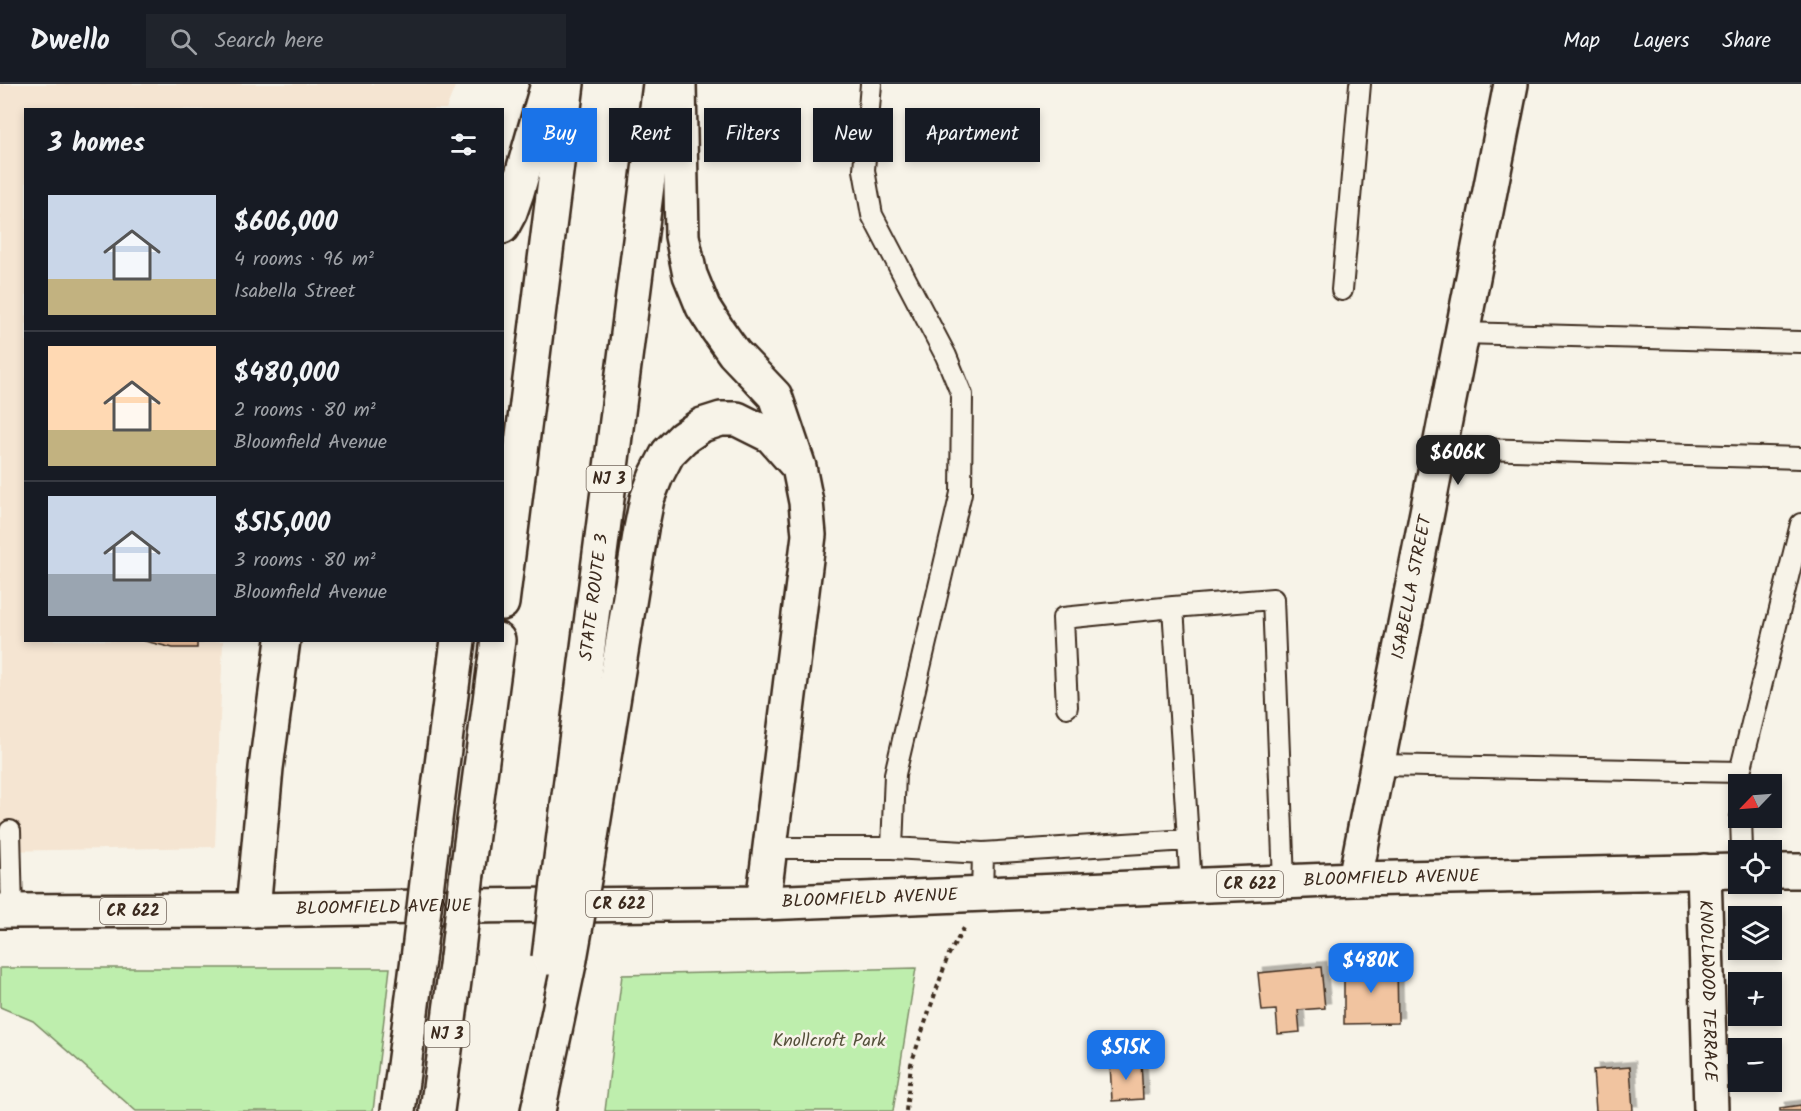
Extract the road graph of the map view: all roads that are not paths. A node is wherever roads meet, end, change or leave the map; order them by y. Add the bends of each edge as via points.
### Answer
1 (548, 84) edge
2 (567, 84) edge
3 (660, 84) edge
4 (679, 84) edge
5 (871, 84) edge
6 (1360, 84) edge
7 (1511, 84) edge
8 (504, 222) edge
9 (1342, 290) dead end
10 (1462, 333) junction
11 (1801, 342) edge
12 (1440, 448) junction
13 (1801, 459) edge
14 (799, 467) junction
15 (1801, 524) edge
16 (504, 587) edge
17 (1173, 607) junction
18 (283, 642) edge
19 (458, 642) edge
20 (498, 642) edge
21 (1067, 707) dead end
22 (1378, 765) junction
23 (1741, 774) edge
24 (1728, 778) edge
25 (10, 831) dead end
26 (1188, 840) junction
27 (770, 848) junction
28 (892, 848) junction
29 (983, 853) junction
30 (1704, 871) junction
31 (1728, 871) edge
32 (1782, 871) edge
33 (1801, 871) edge
34 (572, 874) junction
35 (1355, 879) junction
36 (1284, 882) junction
37 (1191, 886) junction
38 (982, 896) junction
39 (763, 903) junction
40 (253, 910) junction
41 (6, 911) edge
42 (560, 959) junction
43 (398, 1111) edge
44 (437, 1111) edge
45 (530, 1111) edge
46 (538, 1111) edge
47 (1711, 1111) edge

1 - 8 main road
2 - 16 main road
3 - 34 main road, STATE ROUTE 3 / NJ 3
4 - 14 main road via 682,236 690,275 717,329 775,396
5 - 28 lane via 864,170 872,215 946,356 962,395 961,493 895,774
6 - 9 lane
7 - 10 main road, ISABELLA STREET
10 - 11 lane
10 - 12 main road, ISABELLA STREET
12 - 13 lane
12 - 22 main road, ISABELLA STREET
14 - 27 main road via 809,535
14 - 34 main road via 771,436 737,419 702,425 668,453 647,499
15 - 23 lane
17 - 21 lane via 1063,618
17 - 26 lane
17 - 36 lane via 1273,599
18 - 40 main road
19 - 43 main road, bridge
20 - 44 main road, NJ 3, bridge
22 - 24 lane
22 - 35 main road, ISABELLA STREET
25 - 41 lane
26 - 29 lane
26 - 37 lane
27 - 28 lane
27 - 39 main road
28 - 29 lane
29 - 38 lane
30 - 31 main road, BLOOMFIELD AVENUE / CR 622
30 - 35 main road, BLOOMFIELD AVENUE / CR 622
30 - 47 main road, KNOLLWOOD TERRACE
32 - 33 main road
34 - 42 main road, bridge
35 - 36 main road, BLOOMFIELD AVENUE / CR 622
36 - 37 main road, BLOOMFIELD AVENUE / CR 622
37 - 38 main road, BLOOMFIELD AVENUE / CR 622
38 - 39 main road, BLOOMFIELD AVENUE / CR 622
39 - 40 main road, BLOOMFIELD AVENUE / CR 622
40 - 41 main road, BLOOMFIELD AVENUE / CR 622
42 - 45 main road
42 - 46 main road

